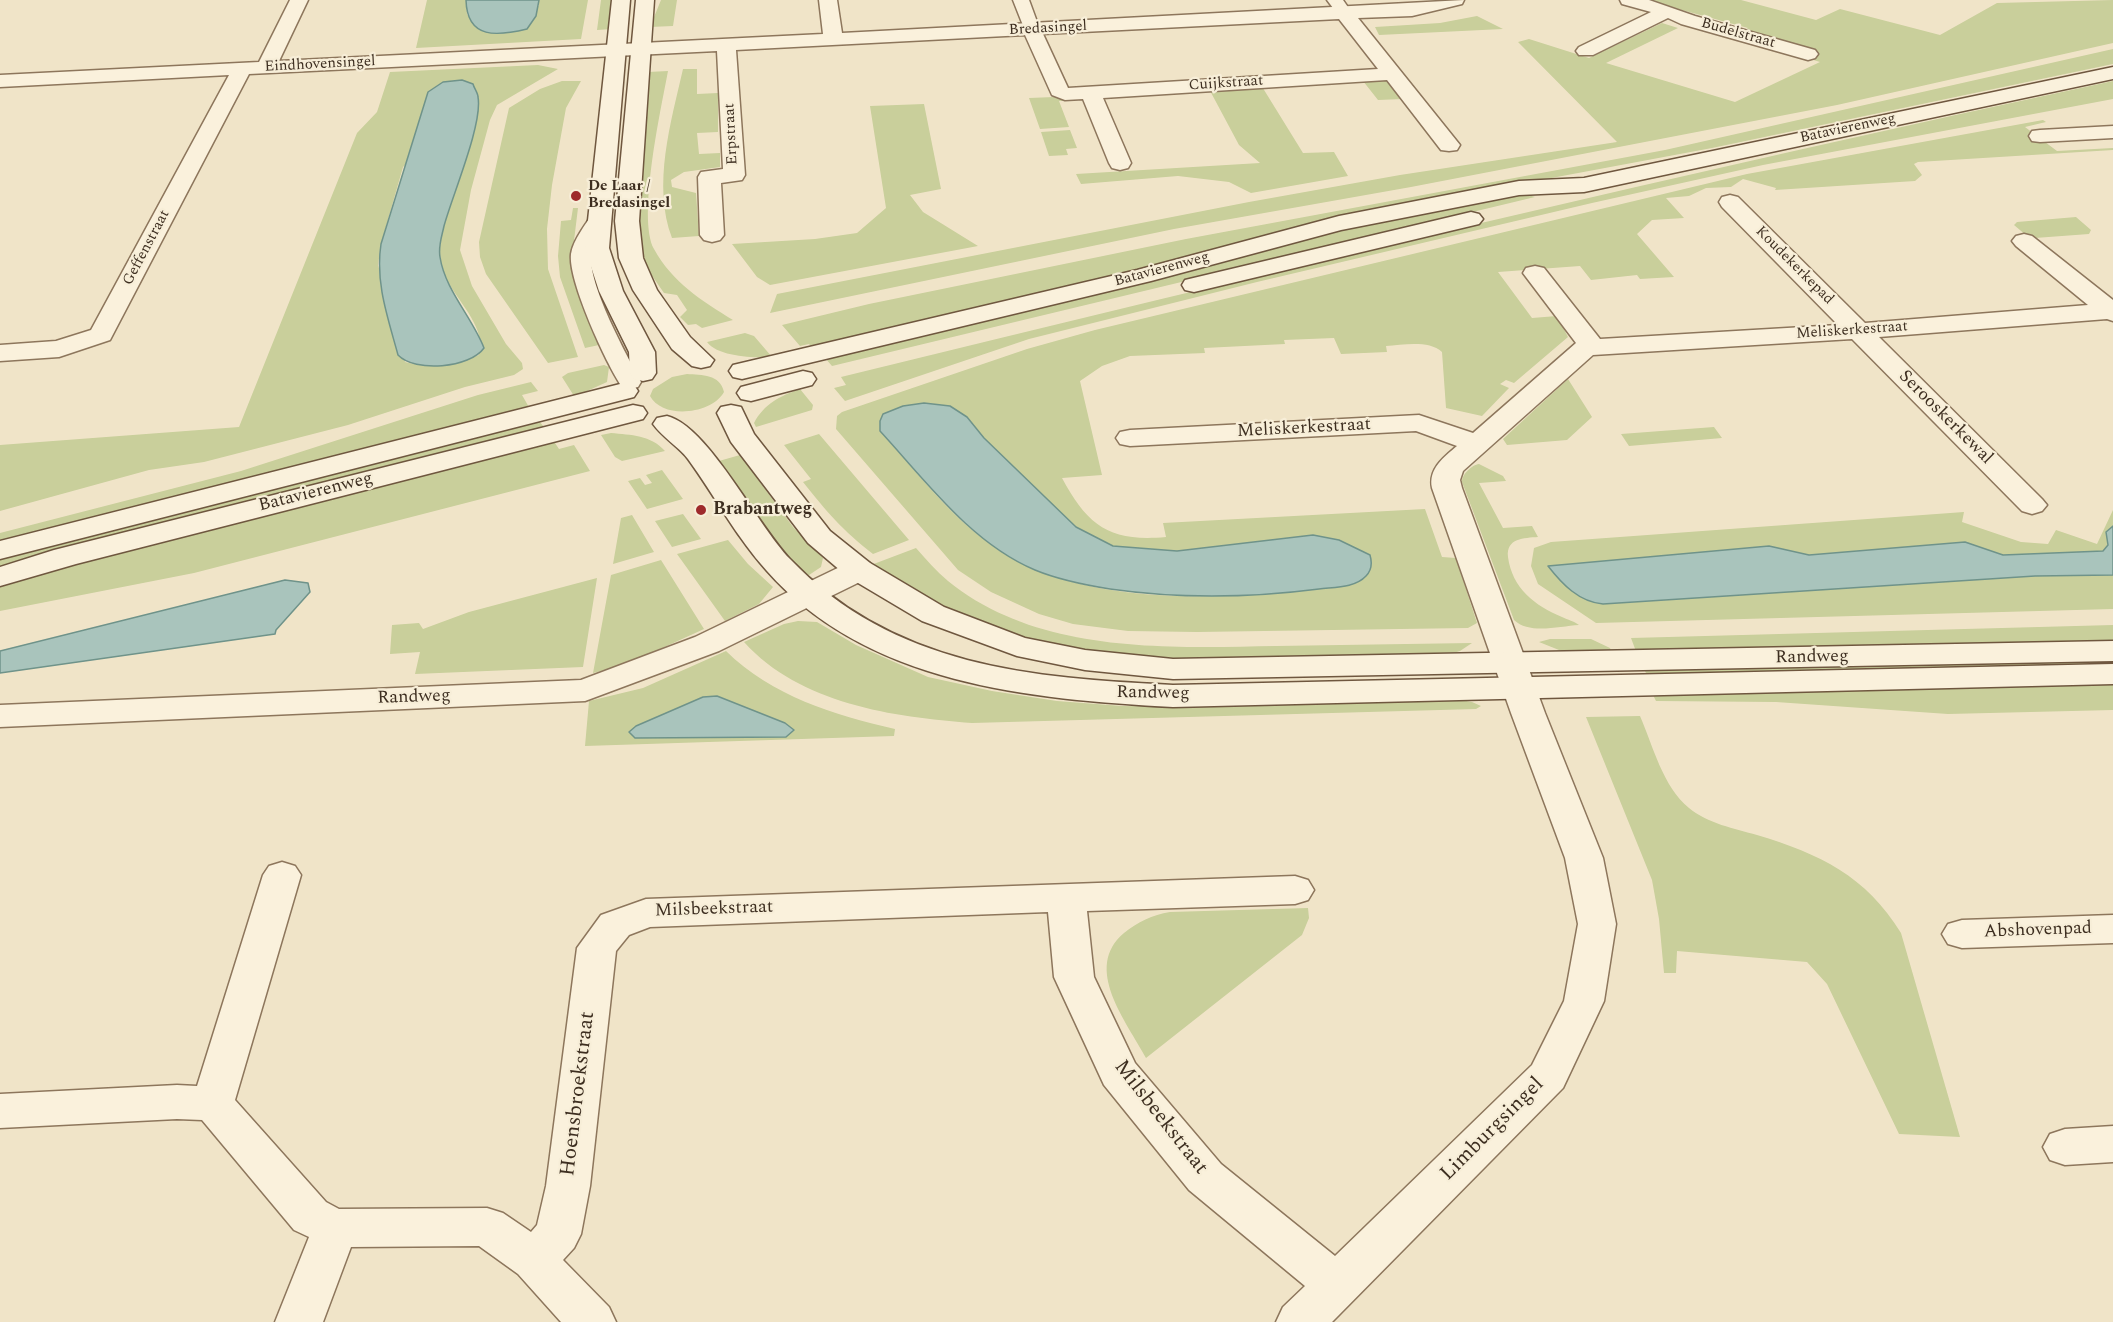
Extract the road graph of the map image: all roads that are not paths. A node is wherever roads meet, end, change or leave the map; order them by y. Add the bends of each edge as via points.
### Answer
1 (299, 0) edge
2 (621, 0) edge
3 (645, 0) edge
4 (828, 0) edge
5 (1021, 0) edge
6 (1455, 0) edge
7 (1629, 0) edge
8 (1339, 6) edge
9 (1668, 11) junction
10 (1032, 30) junction
11 (833, 40) junction
12 (726, 45) junction
13 (640, 49) junction
14 (616, 50) junction
15 (1586, 51) dead end
16 (1809, 54) dead end
17 (266, 68) junction
18 (242, 69) junction
19 (1392, 74) junction
20 (2113, 74) edge
21 (0, 81) edge
22 (1091, 93) junction
23 (2113, 132) edge
24 (2040, 136) dead end
25 (1432, 146) dead end
26 (1120, 163) dead end
27 (1730, 202) dead end
28 (712, 235) dead end
29 (2024, 241) dead end
30 (1535, 273) dead end
31 (2112, 312) edge
32 (1858, 331) junction
33 (1592, 347) junction
34 (0, 353) edge
35 (701, 360) junction
36 (632, 390) junction
37 (727, 404) junction
38 (667, 424) junction
39 (1130, 438) dead end
40 (1475, 443) junction
41 (2032, 505) dead end
42 (0, 550) edge
43 (859, 570) junction
44 (0, 577) edge
45 (808, 596) junction
46 (2113, 651) edge
47 (2113, 674) edge
48 (1514, 676) junction
49 (0, 716) edge
50 (282, 875) dead end
51 (1295, 890) dead end
52 (1066, 897) junction
53 (615, 925) joint
54 (2113, 928) edge
55 (1962, 934) dead end
56 (213, 1104) junction
57 (0, 1111) edge
58 (2113, 1144) edge
59 (2065, 1147) dead end
60 (334, 1228) junction
61 (534, 1260) junction
62 (1338, 1286) junction
63 (299, 1322) edge
64 (592, 1322) edge
65 (1300, 1322) edge

1 - 17 street
2 - 14 street
3 - 13 street
4 - 11 street
5 - 10 lane
6 - 8 street, Bredasingel via 1412,10
7 - 9 street, Budelstraat
8 - 10 street, Bredasingel
8 - 19 street
9 - 15 street
9 - 16 street, Budelstraat
10 - 11 street, Bredasingel
10 - 22 street, Cuijkstraat via 1059,92
11 - 12 street, Bredasingel
12 - 13 street, Bredasingel
12 - 28 street, Erpstraat via 734,175 710,177
13 - 14 street, Eindhovensingel
13 - 35 street via 627,221 631,258 645,290 681,343
14 - 17 street, Eindhovensingel
14 - 36 street via 597,248 611,291 642,352
17 - 18 street, Eindhovensingel
18 - 21 street, Eindhovensingel
18 - 34 street, Geffenstraat via 101,335 59,349
19 - 22 street, Cuijkstraat
19 - 25 street via 1449,145
20 - 37 street, Batavierenweg via 1584,185 1540,203
22 - 26 street
23 - 24 street
27 - 32 street, Koudekerkepad
29 - 31 street, Meliskerkestraat
30 - 33 street
31 - 32 street, Meliskerkestraat
32 - 33 street, Meliskerkestraat
32 - 41 street, Serooskerkewal
33 - 40 street via 1586,348
35 - 36 street via 680,361
35 - 37 street via 730,365
36 - 38 street via 647,420
36 - 42 street, Batavierenweg
36 - 44 street, Batavierenweg
37 - 38 street, Batavierenweg
37 - 43 street, Randweg via 741,436 819,537
38 - 45 street, Randweg via 694,448 777,563
39 - 40 street, Meliskerkestraat via 1419,423
40 - 48 street via 1450,467 1445,480
43 - 45 street, Randweg
43 - 48 street, Randweg via 933,614 1017,646 1085,660 1173,669
45 - 48 street, Randweg via 856,628 923,658 990,679 1081,692 1173,696
45 - 49 street, Randweg via 706,644 585,690
46 - 48 street, Randweg
47 - 48 street, Randweg
48 - 62 street, Limburgsingel via 1584,858 1597,924 1584,1001 1548,1076
50 - 56 street
51 - 52 street, Milsbeekstraat
52 - 53 street, Milsbeekstraat via 646,913
52 - 62 street, Milsbeekstraat via 1074,977 1119,1073 1205,1177
53 - 61 street, Hoensbroekstraat via 597,948 568,1186 558,1233
54 - 55 street, Abshovenpad
56 - 57 street via 177,1102
56 - 60 street via 310,1216
58 - 59 street
60 - 61 street via 487,1227
60 - 63 street
61 - 64 street
62 - 65 street, Limburgsingel

